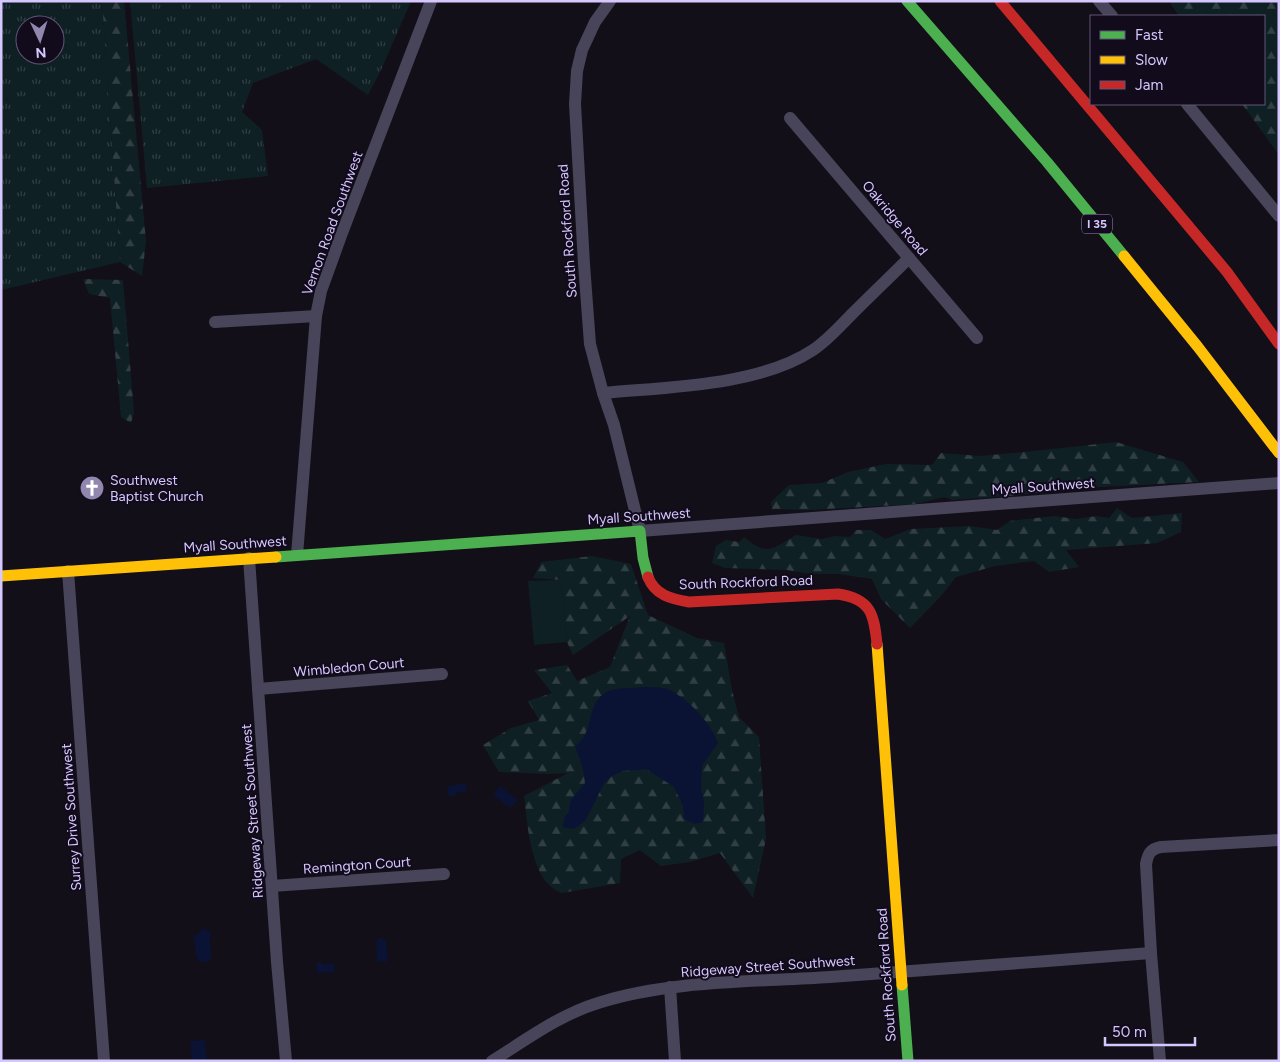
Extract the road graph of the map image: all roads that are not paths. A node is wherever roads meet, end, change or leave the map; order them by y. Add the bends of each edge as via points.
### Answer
1 (432, 1) edge
2 (610, 1) edge
3 (907, 1) edge
4 (1000, 1) edge
5 (1099, 1) edge
6 (1111, 15) edge
7 (1188, 105) edge
8 (790, 118) dead end
9 (1279, 216) edge
10 (909, 258) junction
11 (316, 316) junction
12 (215, 322) dead end
13 (977, 338) dead end
14 (1279, 344) edge
15 (603, 393) junction
16 (1279, 453) edge
17 (1279, 483) edge
18 (640, 531) junction
19 (297, 555) junction
20 (249, 558) junction
21 (68, 571) junction
22 (1, 576) edge
23 (442, 674) dead end
24 (258, 689) junction
25 (1279, 840) edge
26 (444, 874) dead end
27 (272, 886) junction
28 (1151, 953) junction
29 (901, 973) junction
30 (670, 988) junction
31 (104, 1061) edge
32 (286, 1061) edge
33 (492, 1061) edge
34 (674, 1061) edge
35 (908, 1061) edge
36 (1160, 1061) edge

1 - 11 street, Vernon Road Southwest via 342,233
2 - 15 street, South Rockford Road via 595,22 582,50 575,104 590,344
3 - 16 main road, I 35 via 1047,162 1198,347
4 - 14 main road via 1227,272
5 - 6 street
7 - 9 street
8 - 10 street, Oakridge Road
10 - 13 street, Oakridge Road
10 - 15 street via 832,335 812,350 785,363 725,381
11 - 12 street
11 - 19 street, Vernon Road Southwest
15 - 18 street, South Rockford Road
17 - 18 street, Myall Southwest
18 - 19 main road, Myall Southwest
18 - 29 main road, South Rockford Road via 650,582 668,599 689,602 838,594 863,602 873,614
19 - 20 main road, Myall Southwest
20 - 21 main road, Myall Southwest
20 - 24 street, Ridgeway Street Southwest
21 - 22 main road, Myall Southwest
21 - 31 street, Surrey Drive Southwest
23 - 24 street, Wimbledon Court
24 - 27 street, Ridgeway Street Southwest
25 - 28 street via 1151,850 1146,864
26 - 27 street, Remington Court
27 - 32 street, Ridgeway Street Southwest
28 - 29 street, Ridgeway Street Southwest
28 - 36 street
29 - 30 street, Ridgeway Street Southwest
29 - 35 main road, South Rockford Road
30 - 33 street, Ridgeway Street Southwest via 620,996 581,1009 557,1020
30 - 34 street

